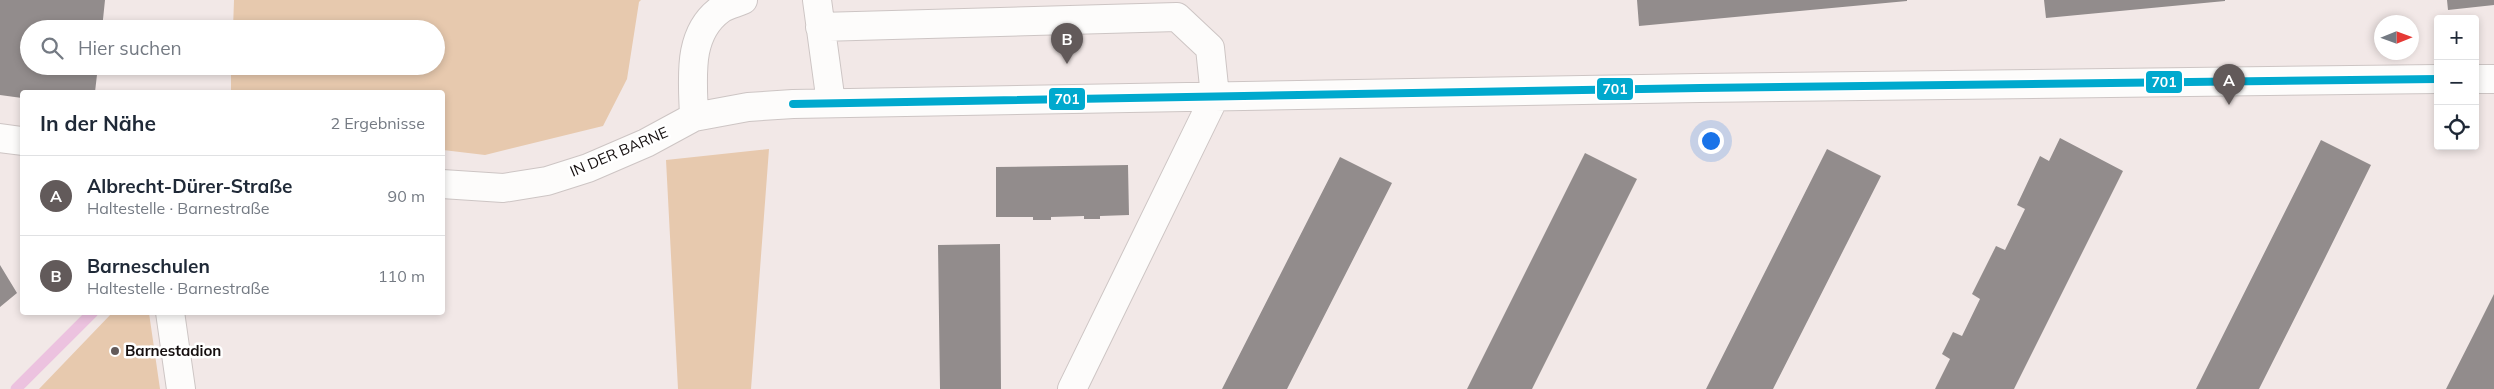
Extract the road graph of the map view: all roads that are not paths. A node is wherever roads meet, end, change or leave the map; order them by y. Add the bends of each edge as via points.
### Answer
1 (743, 0) edge
2 (817, 0) edge
3 (820, 27) junction
4 (2434, 79) edge
5 (2479, 79) edge
6 (2494, 79) edge
7 (1215, 96) junction
8 (831, 103) junction
9 (694, 118) junction
10 (0, 138) edge
11 (20, 140) edge
12 (445, 184) edge
13 (170, 315) edge
14 (181, 389) edge
15 (1072, 389) edge

1 - 9 street via 721,9 700,32 693,64
2 - 3 street
3 - 7 street via 1177,17 1210,48
3 - 8 street
4 - 7 street, IN DER BARNE
5 - 6 street
7 - 8 street, IN DER BARNE
7 - 15 street
8 - 9 street, IN DER BARNE via 748,106
9 - 12 street, IN DER BARNE via 588,168 547,181 503,188
10 - 11 street
13 - 14 street

